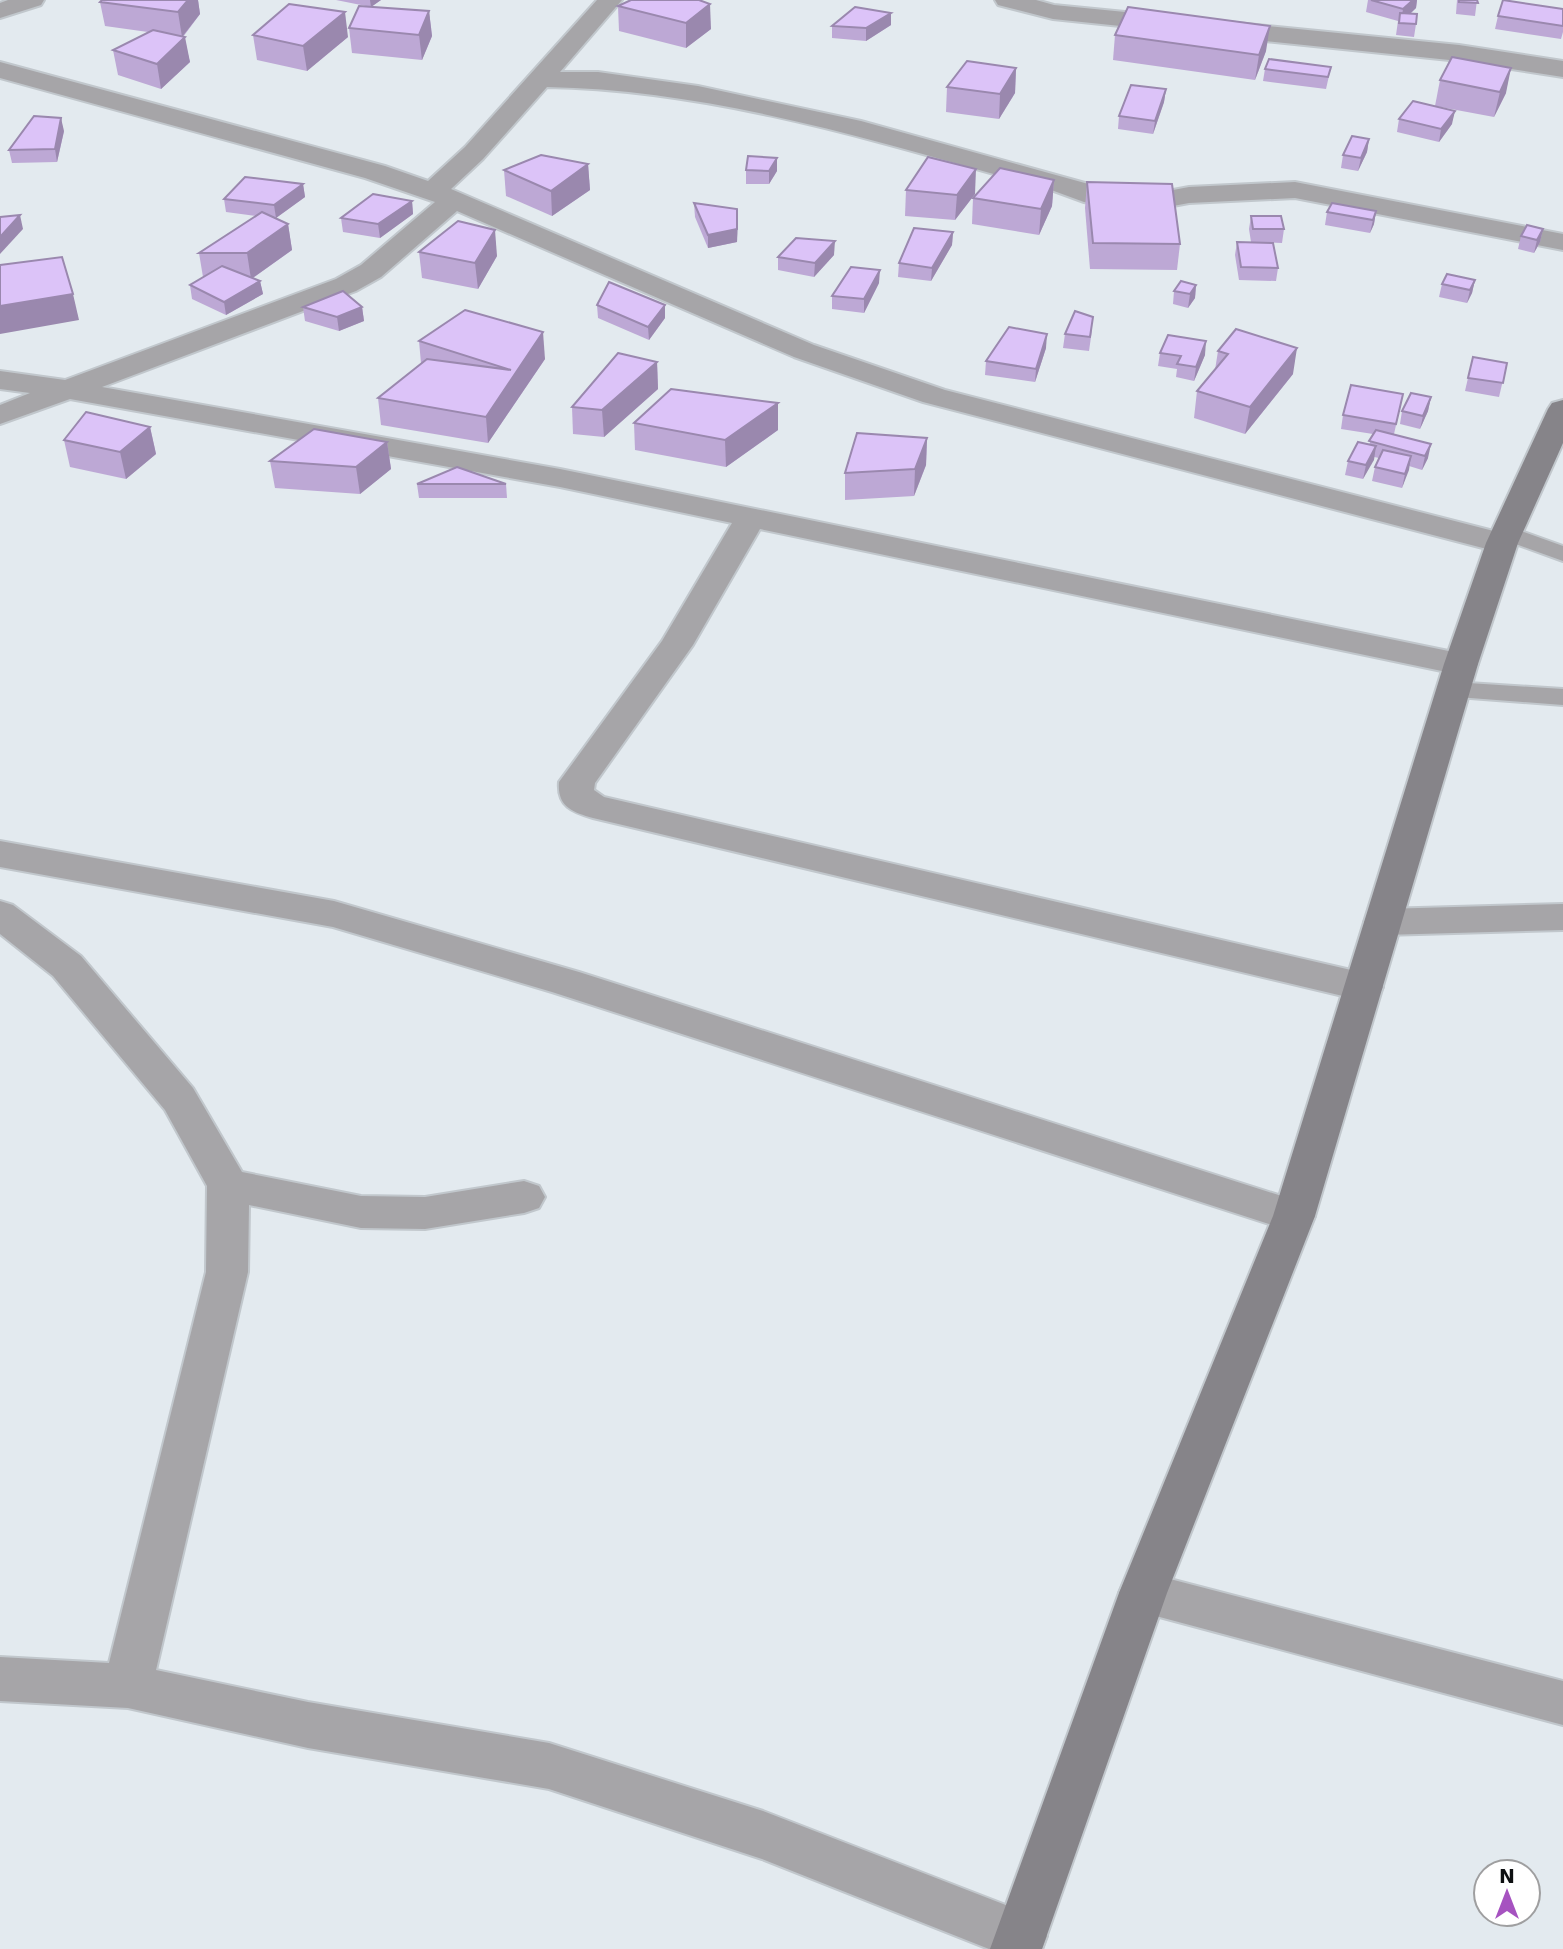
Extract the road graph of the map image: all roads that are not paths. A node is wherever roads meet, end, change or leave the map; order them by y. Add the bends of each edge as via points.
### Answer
1 (32, 0) edge
2 (610, 0) edge
3 (1007, 0) edge
4 (0, 11) edge
5 (1563, 69) edge
6 (0, 70) edge
7 (540, 79) junction
8 (443, 196) junction
9 (1563, 242) edge
10 (0, 380) edge
11 (69, 390) junction
12 (0, 415) edge
13 (1559, 430) edge
14 (751, 518) junction
15 (1505, 538) junction
16 (1563, 554) edge
17 (1457, 677) junction
18 (1563, 697) edge
19 (0, 854) edge
20 (0, 914) edge
21 (1563, 917) edge
22 (1383, 922) junction
23 (1364, 987) junction
24 (228, 1185) junction
25 (524, 1197) dead end
26 (1294, 1216) junction
27 (1143, 1592) junction
28 (0, 1679) edge
29 (128, 1686) junction
30 (1563, 1703) edge
31 (1019, 1942) edge

1 - 4 street
2 - 7 street
3 - 5 street via 1053,12 1459,53
6 - 8 street via 375,172
7 - 8 street via 474,153
7 - 9 street via 598,80 698,94 862,129 1121,201 1295,190
8 - 11 street via 371,271 346,285
8 - 15 street via 803,351 934,396
10 - 11 street
11 - 12 street
11 - 14 street via 560,478
13 - 15 street
14 - 17 street
14 - 23 street via 676,645 577,782 576,795 593,806
15 - 16 lane
15 - 17 street
17 - 18 lane
17 - 22 street
19 - 26 street via 334,914 565,982
20 - 24 street via 67,966 179,1099
21 - 22 street
22 - 23 street
23 - 26 street
24 - 25 street via 361,1212 425,1213
24 - 29 street via 227,1272
26 - 27 street
27 - 30 street
27 - 31 street
28 - 29 street
29 - 31 street via 308,1725 549,1766 763,1835

